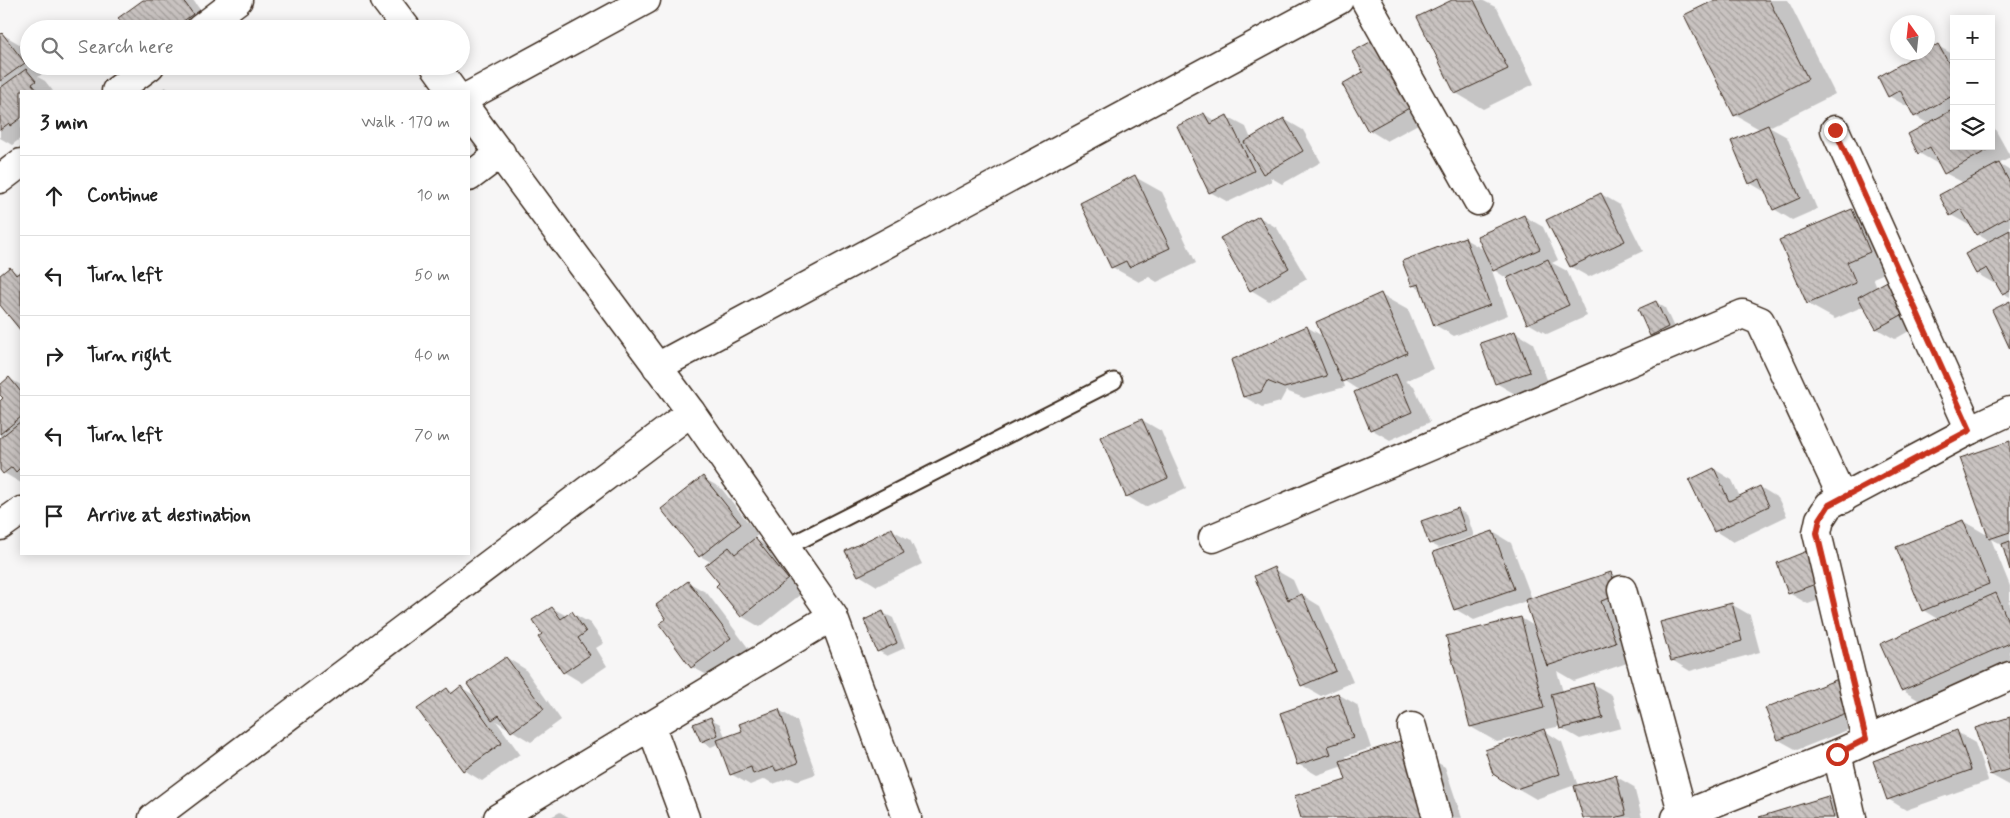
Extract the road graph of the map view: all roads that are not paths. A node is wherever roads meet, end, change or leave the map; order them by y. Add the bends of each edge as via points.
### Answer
1 (238, 0) edge
2 (385, 0) edge
3 (646, 0) edge
4 (1339, 0) edge
5 (1365, 0) edge
6 (212, 20) edge
7 (400, 20) edge
8 (138, 75) edge
9 (441, 75) edge
10 (117, 90) edge
11 (452, 90) edge
12 (470, 95) edge
13 (470, 113) edge
14 (1835, 130) dead end
15 (501, 153) junction
16 (20, 164) edge
17 (470, 176) edge
18 (0, 179) edge
19 (1478, 201) dead end
20 (657, 367) junction
21 (1114, 381) dead end
22 (2010, 411) edge
23 (691, 412) junction
24 (1970, 430) junction
25 (1843, 499) junction
26 (20, 512) edge
27 (0, 526) edge
28 (1213, 538) dead end
29 (785, 548) junction
30 (1622, 590) dead end
31 (833, 616) junction
32 (2010, 676) edge
33 (651, 726) junction
34 (1412, 727) dead end
35 (1866, 739) junction
36 (1837, 754) junction
37 (1680, 816) edge
38 (153, 818) edge
39 (498, 818) edge
40 (685, 818) edge
41 (907, 818) edge
42 (1436, 818) edge
43 (1852, 818) edge

1 - 6 street
2 - 7 street
3 - 12 street
4 - 20 street
5 - 19 street
8 - 10 street
9 - 11 street
13 - 15 street
14 - 24 street
15 - 17 street
15 - 20 street
16 - 18 street
20 - 23 street
21 - 29 lane
22 - 24 street
23 - 29 street
23 - 38 street
24 - 25 street
25 - 28 street via 1760,321 1743,314
25 - 35 street via 1829,505 1820,519 1817,533
26 - 27 street
29 - 31 street
30 - 37 street
31 - 33 street
31 - 41 street
32 - 35 street
33 - 39 street
33 - 40 street
34 - 42 street
35 - 36 street
36 - 37 street
36 - 43 street

